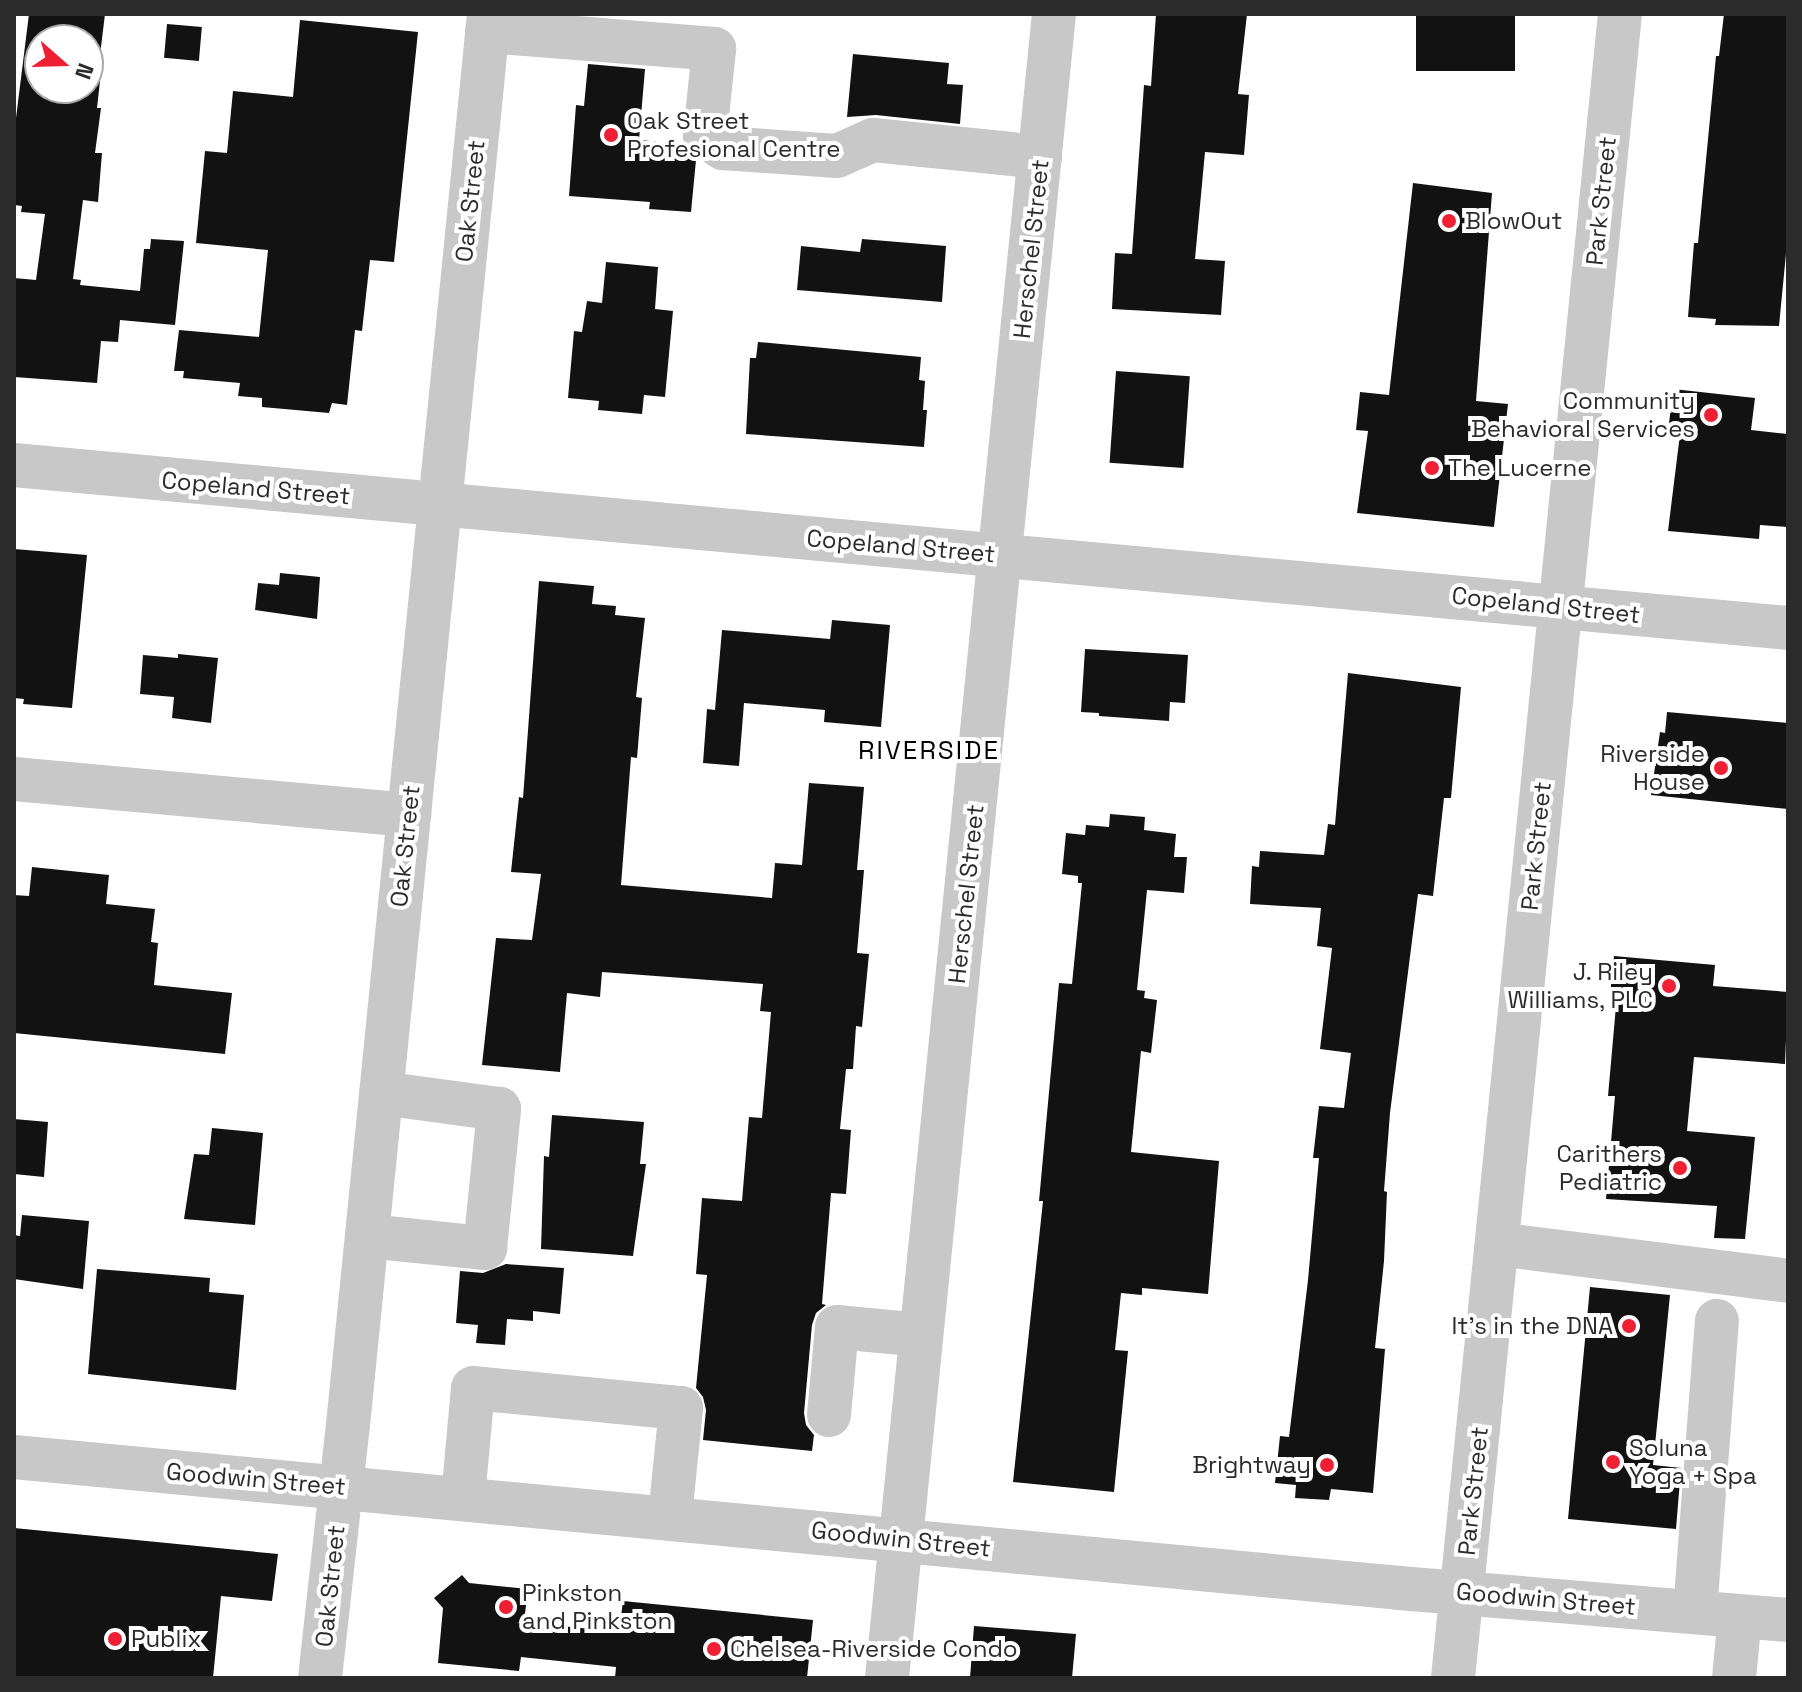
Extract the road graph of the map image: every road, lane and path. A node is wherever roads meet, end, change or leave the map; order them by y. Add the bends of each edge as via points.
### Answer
1 (1054, 14) edge
2 (1620, 14) edge
3 (488, 23) edge
4 (1040, 157) junction
5 (14, 465) edge
6 (440, 504) junction
7 (1000, 555) junction
8 (1560, 607) junction
9 (1788, 628) edge
10 (14, 779) edge
11 (409, 815) junction
12 (381, 1093) junction
13 (367, 1236) junction
14 (1497, 1244) junction
15 (1788, 1281) edge
16 (1717, 1321) dead end
17 (921, 1335) junction
18 (829, 1415) dead end
19 (14, 1457) edge
20 (341, 1486) junction
21 (463, 1498) junction
22 (670, 1517) junction
23 (901, 1538) junction
24 (1463, 1592) junction
25 (1695, 1612) junction
26 (1740, 1616) junction
27 (1788, 1620) edge
28 (320, 1678) edge
29 (887, 1678) edge
30 (1453, 1678) edge
31 (1734, 1678) edge

1 - 4 street, Herschel Street
2 - 8 street, Park Street
3 - 4 street via 714,49 705,136 723,148 837,156 873,140
3 - 6 street, Oak Street
4 - 7 street, Herschel Street
5 - 6 street, Copeland Street
6 - 7 street, Copeland Street
6 - 11 street, Oak Street
7 - 8 street, Copeland Street
7 - 17 street, Herschel Street
8 - 9 street, Copeland Street
8 - 14 street, Park Street
10 - 11 street
11 - 12 street, Oak Street
12 - 13 street, Oak Street
12 - 13 street via 499,1109 485,1248
13 - 20 street, Oak Street
14 - 15 street
14 - 24 street, Park Street
16 - 25 street
17 - 18 street via 837,1327
17 - 23 street, Herschel Street
19 - 20 street, Goodwin Street
20 - 21 street, Goodwin Street
20 - 28 street, Oak Street
21 - 22 street, Goodwin Street
21 - 22 street via 473,1388 681,1408
22 - 23 street, Goodwin Street
23 - 24 street, Goodwin Street
23 - 29 street, Herschel Street
24 - 25 street, Goodwin Street
24 - 30 street, Park Street
25 - 26 street, Goodwin Street
26 - 27 street, Goodwin Street
26 - 31 street

